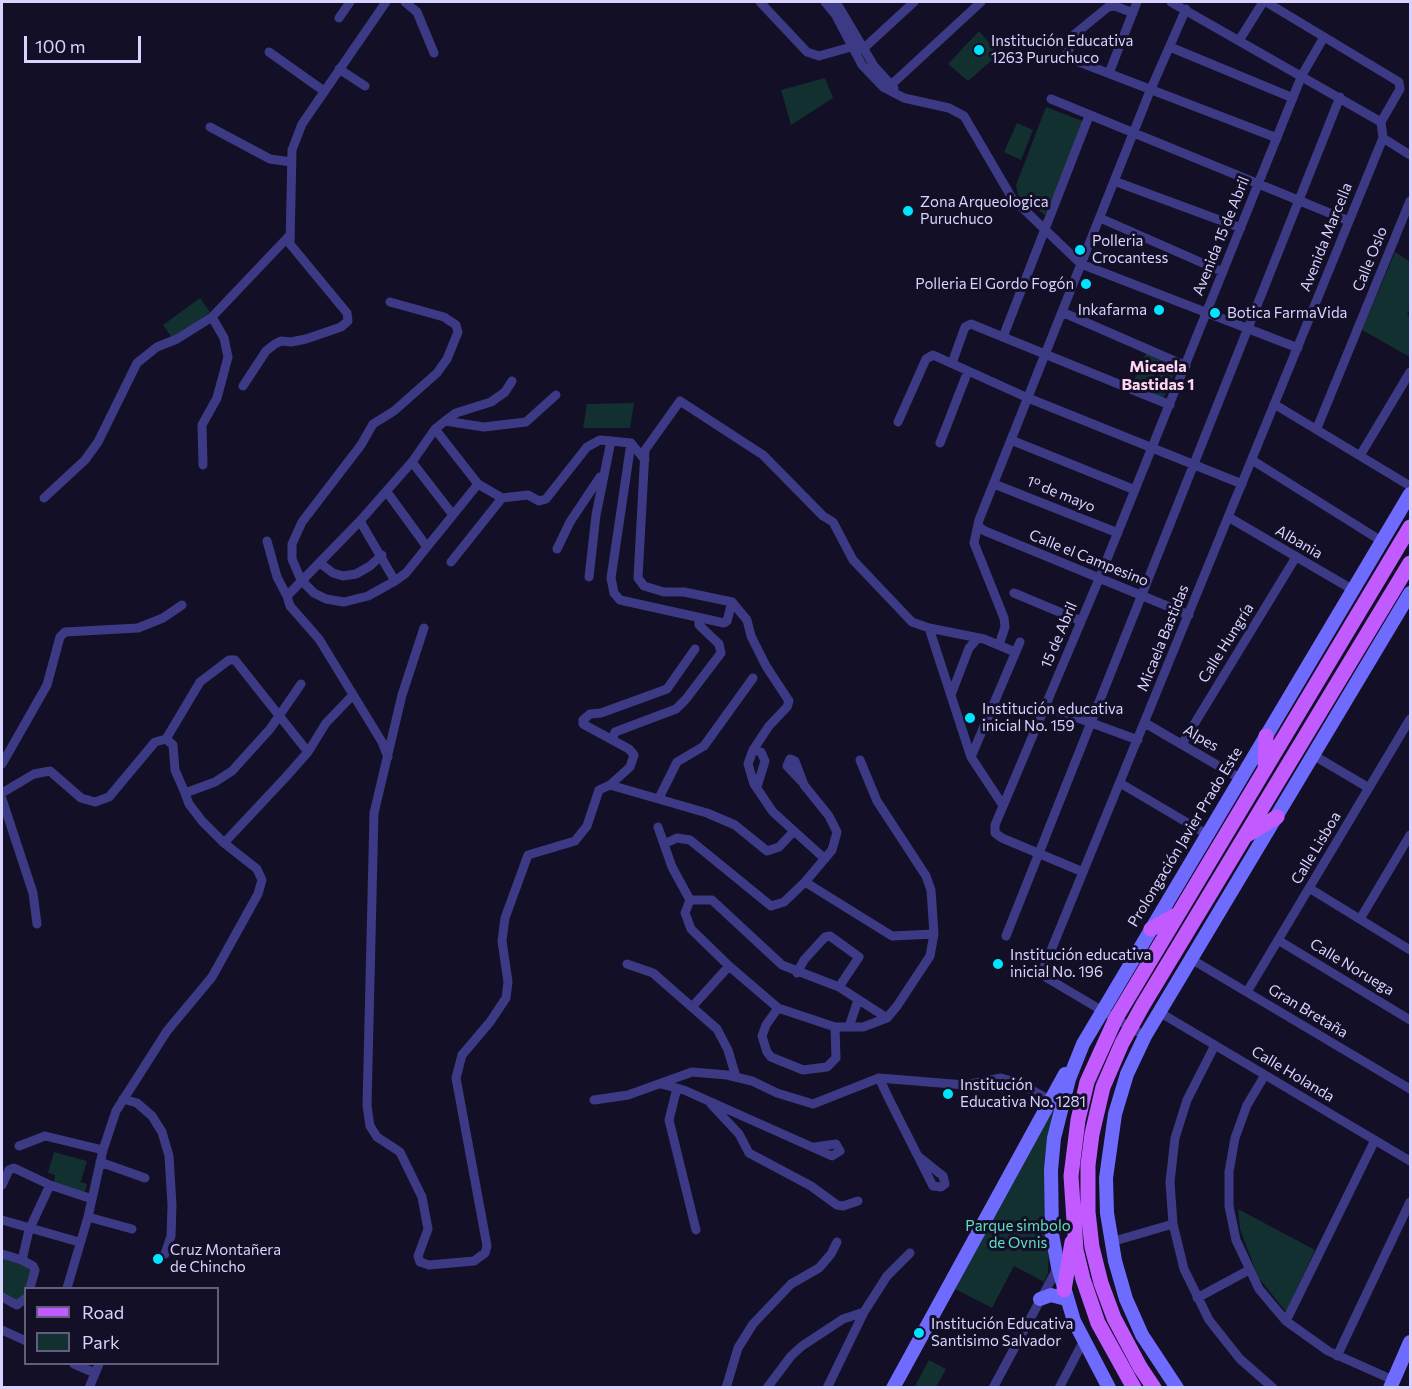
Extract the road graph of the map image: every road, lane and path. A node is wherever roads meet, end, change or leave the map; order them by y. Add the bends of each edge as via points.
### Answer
1 (350, 2) edge
2 (386, 2) edge
3 (405, 2) edge
4 (760, 2) edge
5 (825, 2) edge
6 (914, 2) edge
7 (981, 2) edge
8 (1137, 2) edge
9 (1171, 2) edge
10 (1264, 2) edge
11 (840, 6) edge
12 (1186, 9) junction
13 (1133, 13) junction
14 (339, 18) dead end
15 (1324, 37) junction
16 (1240, 39) junction
17 (851, 47) junction
18 (1170, 47) junction
19 (863, 49) junction
20 (269, 52) dead end
21 (434, 53) dead end
22 (339, 69) junction
23 (1109, 73) junction
24 (1302, 75) junction
25 (891, 85) junction
26 (365, 86) dead end
27 (324, 91) junction
28 (1150, 91) junction
29 (1340, 97) junction
30 (904, 98) junction
31 (1293, 98) junction
32 (1051, 99) dead end
33 (1089, 116) junction
34 (1381, 122) junction
35 (210, 127) dead end
36 (1133, 133) junction
37 (1277, 138) junction
38 (1383, 138) junction
39 (1410, 155) edge
40 (291, 162) junction
41 (1114, 181) junction
42 (1258, 184) junction
43 (1299, 200) junction
44 (1410, 201) edge
45 (1100, 218) junction
46 (1349, 221) junction
47 (1045, 228) junction
48 (1240, 228) junction
49 (289, 236) junction
50 (1081, 264) junction
51 (1223, 272) junction
52 (390, 302) dead end
53 (1062, 312) junction
54 (1207, 313) junction
55 (212, 317) junction
56 (1248, 328) junction
57 (1003, 337) junction
58 (1298, 348) junction
59 (1045, 354) junction
60 (952, 363) junction
61 (1185, 366) junction
62 (968, 371) junction
63 (1410, 372) edge
64 (512, 381) dead end
65 (243, 386) dead end
66 (556, 395) dead end
67 (1028, 398) junction
68 (1274, 404) junction
69 (1170, 405) junction
70 (445, 421) junction
71 (898, 422) dead end
72 (1317, 428) junction
73 (435, 429) junction
74 (1011, 440) junction
75 (611, 441) junction
76 (940, 443) dead end
77 (631, 444) junction
78 (1152, 449) junction
79 (1360, 454) junction
80 (645, 460) junction
81 (1252, 460) junction
82 (412, 462) junction
83 (203, 465) dead end
84 (1193, 465) junction
85 (603, 473) junction
86 (478, 484) junction
87 (994, 484) junction
88 (1242, 484) junction
89 (1410, 486) edge
90 (1136, 490) junction
91 (387, 492) junction
92 (1410, 494) edge
93 (44, 498) dead end
94 (502, 498) junction
95 (453, 515) junction
96 (1230, 518) junction
97 (360, 522) junction
98 (979, 527) junction
99 (1410, 527) edge
100 (1118, 533) junction
101 (267, 541) dead end
102 (1383, 542) junction
103 (427, 547) junction
104 (557, 549) dead end
105 (382, 555) junction
106 (1296, 557) junction
107 (451, 562) dead end
108 (320, 563) junction
109 (1410, 563) edge
110 (589, 577) dead end
111 (1099, 579) junction
112 (301, 580) junction
113 (395, 581) junction
114 (1354, 591) junction
115 (1014, 593) dead end
116 (1410, 593) edge
117 (287, 596) junction
118 (1141, 596) junction
119 (732, 602) junction
120 (182, 605) dead end
121 (1189, 615) junction
122 (699, 618) junction
123 (1082, 621) junction
124 (424, 628) dead end
125 (929, 628) junction
126 (978, 638) junction
127 (1020, 642) dead end
128 (999, 645) junction
129 (695, 649) dead end
130 (1015, 652) junction
131 (753, 678) dead end
132 (301, 684) dead end
133 (951, 695) junction
134 (352, 696) junction
135 (1045, 706) junction
136 (279, 718) junction
137 (1410, 719) edge
138 (1090, 723) junction
139 (1145, 723) junction
140 (1266, 736) junction
141 (166, 739) junction
142 (612, 740) junction
143 (1138, 740) junction
144 (1182, 744) junction
145 (753, 750) junction
146 (308, 752) junction
147 (1313, 755) junction
148 (388, 757) junction
149 (972, 757) junction
150 (860, 760) dead end
151 (2, 764) edge
152 (1265, 769) junction
153 (1241, 779) junction
154 (801, 781) dead end
155 (1120, 783) junction
156 (610, 785) junction
157 (756, 787) junction
158 (1369, 788) junction
159 (2, 793) edge
160 (185, 793) junction
161 (659, 798) junction
162 (2, 799) edge
163 (1002, 804) junction
164 (1276, 816) junction
165 (658, 827) dead end
166 (794, 831) junction
167 (1208, 835) junction
168 (1410, 835) edge
169 (1243, 838) junction
170 (224, 843) junction
171 (664, 844) junction
172 (1037, 854) junction
173 (825, 859) junction
174 (1083, 872) junction
175 (805, 882) junction
176 (1309, 888) junction
177 (690, 900) junction
178 (1181, 912) junction
179 (1360, 919) junction
180 (37, 924) dead end
181 (1151, 929) junction
182 (933, 934) junction
183 (1006, 936) dead end
184 (1278, 940) junction
185 (1410, 950) edge
186 (1191, 959) junction
187 (627, 964) dead end
188 (729, 966) junction
189 (797, 973) junction
190 (839, 987) junction
191 (1247, 992) junction
192 (858, 1000) junction
193 (692, 1007) junction
194 (778, 1008) junction
195 (1103, 1010) junction
196 (1159, 1012) junction
197 (887, 1018) junction
198 (1116, 1018) junction
199 (1410, 1020) edge
200 (835, 1027) junction
201 (849, 1027) junction
202 (1130, 1027) junction
203 (1145, 1036) junction
204 (1215, 1045) junction
205 (1265, 1075) junction
206 (736, 1077) junction
207 (879, 1078) junction
208 (661, 1084) junction
209 (677, 1088) junction
210 (1410, 1089) edge
211 (123, 1099) junction
212 (594, 1100) dead end
213 (709, 1102) junction
214 (1055, 1103) junction
215 (1375, 1140) junction
216 (19, 1146) dead end
217 (815, 1148) dead end
218 (103, 1150) junction
219 (919, 1157) dead end
220 (1410, 1161) edge
221 (100, 1162) junction
222 (145, 1178) dead end
223 (2, 1185) edge
224 (50, 1185) junction
225 (92, 1199) junction
226 (858, 1201) dead end
227 (1410, 1202) edge
228 (88, 1217) junction
229 (2, 1220) edge
230 (1173, 1224) junction
231 (132, 1229) dead end
232 (29, 1230) junction
233 (696, 1230) dead end
234 (1074, 1233) junction
235 (79, 1242) junction
236 (837, 1242) dead end
237 (1111, 1242) junction
238 (910, 1253) dead end
239 (2, 1254) edge
240 (165, 1254) dead end
241 (22, 1260) junction
242 (1058, 1267) junction
243 (1249, 1270) junction
244 (31, 1287) edge
245 (67, 1287) edge
246 (1065, 1295) junction
247 (2, 1298) edge
248 (1197, 1298) junction
249 (1040, 1299) junction
250 (24, 1300) edge
251 (864, 1312) junction
252 (1286, 1322) junction
253 (2, 1330) edge
254 (24, 1340) edge
255 (1083, 1342) junction
256 (1410, 1342) edge
257 (1337, 1356) junction
258 (76, 1365) edge
259 (99, 1365) edge
260 (95, 1373) junction
261 (1392, 1384) edge
262 (90, 1387) edge
263 (726, 1388) edge
264 (768, 1388) edge
265 (827, 1388) edge
266 (892, 1388) edge
267 (993, 1388) edge
268 (1059, 1388) edge
269 (1109, 1388) edge
270 (1134, 1388) edge
271 (1154, 1388) edge
272 (1177, 1388) edge
273 (1273, 1388) edge

1 - 14 street
2 - 22 street
3 - 21 street via 417,12
4 - 17 street via 807,52 819,56
5 - 11 street
6 - 19 street
7 - 25 street
8 - 13 street
9 - 12 street
10 - 15 street
10 - 16 street
11 - 17 street
11 - 19 street
12 - 16 street
12 - 18 street
13 - 23 street
13 - 23 street via 1108,7 1076,34 1065,55
15 - 24 street, Avenida 15 de Abril
15 - 34 street via 1401,84
16 - 24 street
17 - 30 street via 874,79
18 - 28 street
18 - 31 street
19 - 25 street
20 - 27 street
22 - 26 street
22 - 27 street
23 - 28 street
24 - 29 street
24 - 31 street, Avenida 15 de Abril
25 - 30 street
27 - 40 street via 298,132
28 - 36 street
28 - 37 street
29 - 34 street
29 - 43 street
30 - 47 street via 949,108 964,116 1012,198
31 - 37 street, Avenida 15 de Abril
32 - 33 street
33 - 36 street
33 - 47 street
34 - 38 street
35 - 40 street via 270,159
36 - 41 street
36 - 42 street
37 - 42 street, Avenida 15 de Abril
38 - 39 street
38 - 46 street, Avenida Marcella
40 - 49 street
41 - 45 street
41 - 48 street
42 - 43 street
42 - 48 street, Avenida 15 de Abril
43 - 46 street
43 - 56 street
44 - 72 street, Calle Oslo
45 - 50 street
45 - 51 street
46 - 58 street, Avenida Marcella
47 - 50 street
47 - 57 street
48 - 51 street, Avenida 15 de Abril
49 - 55 street
49 - 65 street via 292,250 347,313 348,321 306,339 281,340 266,351
50 - 53 street
50 - 54 street
51 - 54 street, Avenida 15 de Abril
52 - 112 street via 444,317 458,332 437,373 374,424 302,522 292,544 292,560
53 - 59 street
53 - 61 street
54 - 56 street
54 - 61 street, Avenida 15 de Abril
55 - 83 street via 224,338 228,357 217,398 202,425
55 - 93 street via 156,347 137,363 98,442 85,460
56 - 58 street
56 - 84 street
57 - 59 street
57 - 60 street via 969,325
58 - 68 street, Micaela Bastidas
59 - 67 street
59 - 69 street
60 - 62 street
60 - 71 street via 933,355 928,357
61 - 69 street, Avenida 15 de Abril
62 - 67 street
62 - 76 street
63 - 79 street
64 - 70 street via 491,402 456,413
66 - 70 street via 526,422 484,427
67 - 74 street
67 - 78 street
68 - 72 street
68 - 81 street, Micaela Bastidas
69 - 78 street, Avenida 15 de Abril
70 - 73 street
72 - 79 street
73 - 82 street
73 - 86 street
74 - 87 street
74 - 90 street
75 - 77 street
75 - 85 street
75 - 94 street via 600,440 587,447 546,499 539,501 528,495
77 - 80 street
77 - 122 street via 611,578 614,593 621,600
78 - 84 street
78 - 90 street, 15 de Abril
79 - 89 street
80 - 119 street via 638,578 644,586 664,592
80 - 125 street via 649,441 678,403 683,402 763,455 833,522 853,560 901,613
81 - 88 street, Micaela Bastidas
81 - 102 street
82 - 91 street
82 - 95 street
84 - 88 street
84 - 118 street
85 - 104 street
85 - 110 street
86 - 94 street
86 - 95 street
87 - 98 street
87 - 100 street, 1º de mayo
88 - 96 street, Micaela Bastidas
90 - 100 street, 15 de Abril
91 - 97 street
91 - 103 street
92 - 102 street, Prolongación Javier Prado Este
94 - 107 street
95 - 103 street
96 - 106 street, Albania
96 - 121 street, Micaela Bastidas
97 - 105 street
97 - 108 street
98 - 111 street, Calle el Campesino
98 - 128 street via 974,543 1004,618
99 - 152 main road
100 - 111 street, 15 de Abril
101 - 117 street via 276,577
102 - 114 street, Prolongación Javier Prado Este
103 - 113 street
105 - 108 street via 356,574 343,576
105 - 113 street
106 - 114 street, Albania
106 - 144 street, Calle Hungría
108 - 112 street
109 - 169 main road
111 - 118 street, Calle el Campesino
111 - 123 street, 15 de Abril
112 - 113 street via 326,599 344,602 368,596
112 - 117 street
114 - 140 street, Prolongación Javier Prado Este
115 - 123 street
116 - 147 street
117 - 134 street via 290,606 319,639
118 - 121 street, Calle el Campesino
118 - 138 street
119 - 122 street via 726,623
119 - 145 street via 747,620 766,666 789,700
120 - 151 street via 138,628 65,632 47,685
121 - 139 street, Micaela Bastidas
122 - 142 street via 699,625 719,644 721,653 676,709 615,732
123 - 135 street, 15 de Abril
124 - 148 street via 402,695
125 - 126 street
125 - 133 street
126 - 128 street
126 - 133 street via 969,648
127 - 130 street
128 - 130 street
129 - 142 street via 668,689 590,714 583,720
130 - 149 street
131 - 161 street via 704,747 677,762
132 - 136 street
133 - 149 street
134 - 146 street via 326,723
134 - 148 street
135 - 138 street
135 - 163 street, 15 de Abril
136 - 141 street via 240,665 229,660 200,682
136 - 146 street
136 - 160 street via 232,771
137 - 158 street, Calle Lisboa
138 - 143 street
138 - 172 street
139 - 143 street, Micaela Bastidas
139 - 144 street, Alpes
140 - 152 main road
140 - 153 street, Prolongación Javier Prado Este
141 - 159 street via 156,742 109,796 95,802 81,798 50,771 34,774
141 - 160 street via 173,745 175,770
142 - 156 street via 634,754 630,767
143 - 155 street, Micaela Bastidas
144 - 153 street, Alpes
145 - 157 street via 748,764
145 - 157 street via 761,752 765,760
146 - 170 street
147 - 158 street
147 - 164 street
148 - 156 street via 374,813 367,1106 370,1126 377,1137 400,1152 422,1197 428,1229 417,1256 429,1265 474,1261 485,1253 487,1246 456,1078 462,1055 506,998 508,982 502,941 523,864 528,855 575,841 586,826 599,790
149 - 163 street
150 - 182 street via 877,801 926,876 931,890
152 - 178 main road
153 - 167 street, Prolongación Javier Prado Este
154 - 173 street via 830,816 837,832 837,841
155 - 167 street
155 - 174 street, Micaela Bastidas
156 - 161 street
157 - 166 street via 773,812
158 - 176 street, Calle Lisboa
160 - 170 street via 202,821
161 - 166 street via 735,825 767,851 779,847
162 - 180 street via 33,893
163 - 172 street, 15 de Abril via 995,833
164 - 169 main road
164 - 186 street
165 - 171 street
166 - 173 street
167 - 181 street, Prolongación Javier Prado Este
168 - 179 street
169 - 202 main road
170 - 211 street via 257,869 262,880 258,894 212,977 167,1031
171 - 175 street via 677,838 690,840 771,906 784,902
171 - 177 street
172 - 174 street
172 - 183 street
173 - 175 street
174 - 195 street, Micaela Bastidas via 1043,974
175 - 182 street via 892,936
176 - 179 street
176 - 184 street, Calle Lisboa
177 - 188 street via 685,913 687,924
177 - 189 street via 712,900 782,965
178 - 181 main road
178 - 198 main road
179 - 185 street
181 - 195 street, Prolongación Javier Prado Este
182 - 197 street via 930,956
184 - 191 street, Calle Lisboa
184 - 199 street, Calle Noruega
186 - 191 street, Gran Bretaña
186 - 196 street
187 - 193 street via 653,973
188 - 193 street
188 - 194 street
189 - 190 street
189 - 190 street via 804,960 830,936 858,957
190 - 192 street
191 - 210 street, Gran Bretaña
192 - 197 street
192 - 201 street
193 - 206 street via 717,1029
194 - 200 street
194 - 200 street via 762,1036 767,1052 803,1070 827,1067 836,1058
195 - 198 street
195 - 214 street, Prolongación Javier Prado Este
196 - 203 street
196 - 204 street, Calle Holanda
197 - 201 street via 863,1027
198 - 202 street
198 - 234 main road via 1091,1072 1078,1120 1071,1176
200 - 201 street
202 - 203 street
202 - 271 main road via 1108,1073 1095,1118 1088,1212 1094,1256 1107,1301 1130,1351
203 - 237 street via 1127,1074 1109,1148 1107,1201
204 - 205 street, Calle Holanda
204 - 230 street via 1189,1094 1177,1131 1170,1182
205 - 215 street, Calle Holanda
205 - 243 street via 1247,1105 1235,1138 1229,1172 1229,1206 1236,1240
206 - 207 street via 813,1104
206 - 208 street via 692,1072
207 - 214 street via 965,1085 1001,1078 1019,1083
207 - 219 street
208 - 209 street
208 - 212 street via 628,1095
209 - 213 street
209 - 233 street via 669,1120
211 - 218 street
211 - 240 street via 137,1103 152,1116 169,1156 171,1236
213 - 217 street
213 - 226 street via 739,1134 749,1153 811,1186 837,1205
214 - 242 street via 1050,1194
214 - 266 street, Prolongación Javier Prado Este
215 - 220 street, Calle Holanda
215 - 252 street
216 - 218 street via 45,1136
218 - 221 street
221 - 222 street
221 - 225 street
223 - 224 street via 14,1168
224 - 225 street
224 - 232 street
225 - 228 street
227 - 257 street
228 - 231 street
228 - 235 street
229 - 232 street
230 - 237 street
230 - 248 street via 1184,1269
232 - 235 street
232 - 241 street
234 - 246 main road
234 - 270 main road via 1095,1316
235 - 245 street
236 - 263 street via 819,1268 791,1284 753,1324 738,1348
237 - 272 street via 1134,1318
238 - 251 street via 887,1276
239 - 241 street
241 - 244 street via 35,1270
242 - 246 street
242 - 249 street
243 - 248 street
243 - 252 street
246 - 249 street
246 - 255 street
247 - 250 street via 16,1305
248 - 273 street via 1228,1346
249 - 267 street
251 - 264 street via 843,1319 802,1346
251 - 265 street
252 - 257 street
253 - 254 street
255 - 268 street
255 - 269 street
256 - 261 street
257 - 261 street
258 - 260 street
259 - 260 street
260 - 262 street

